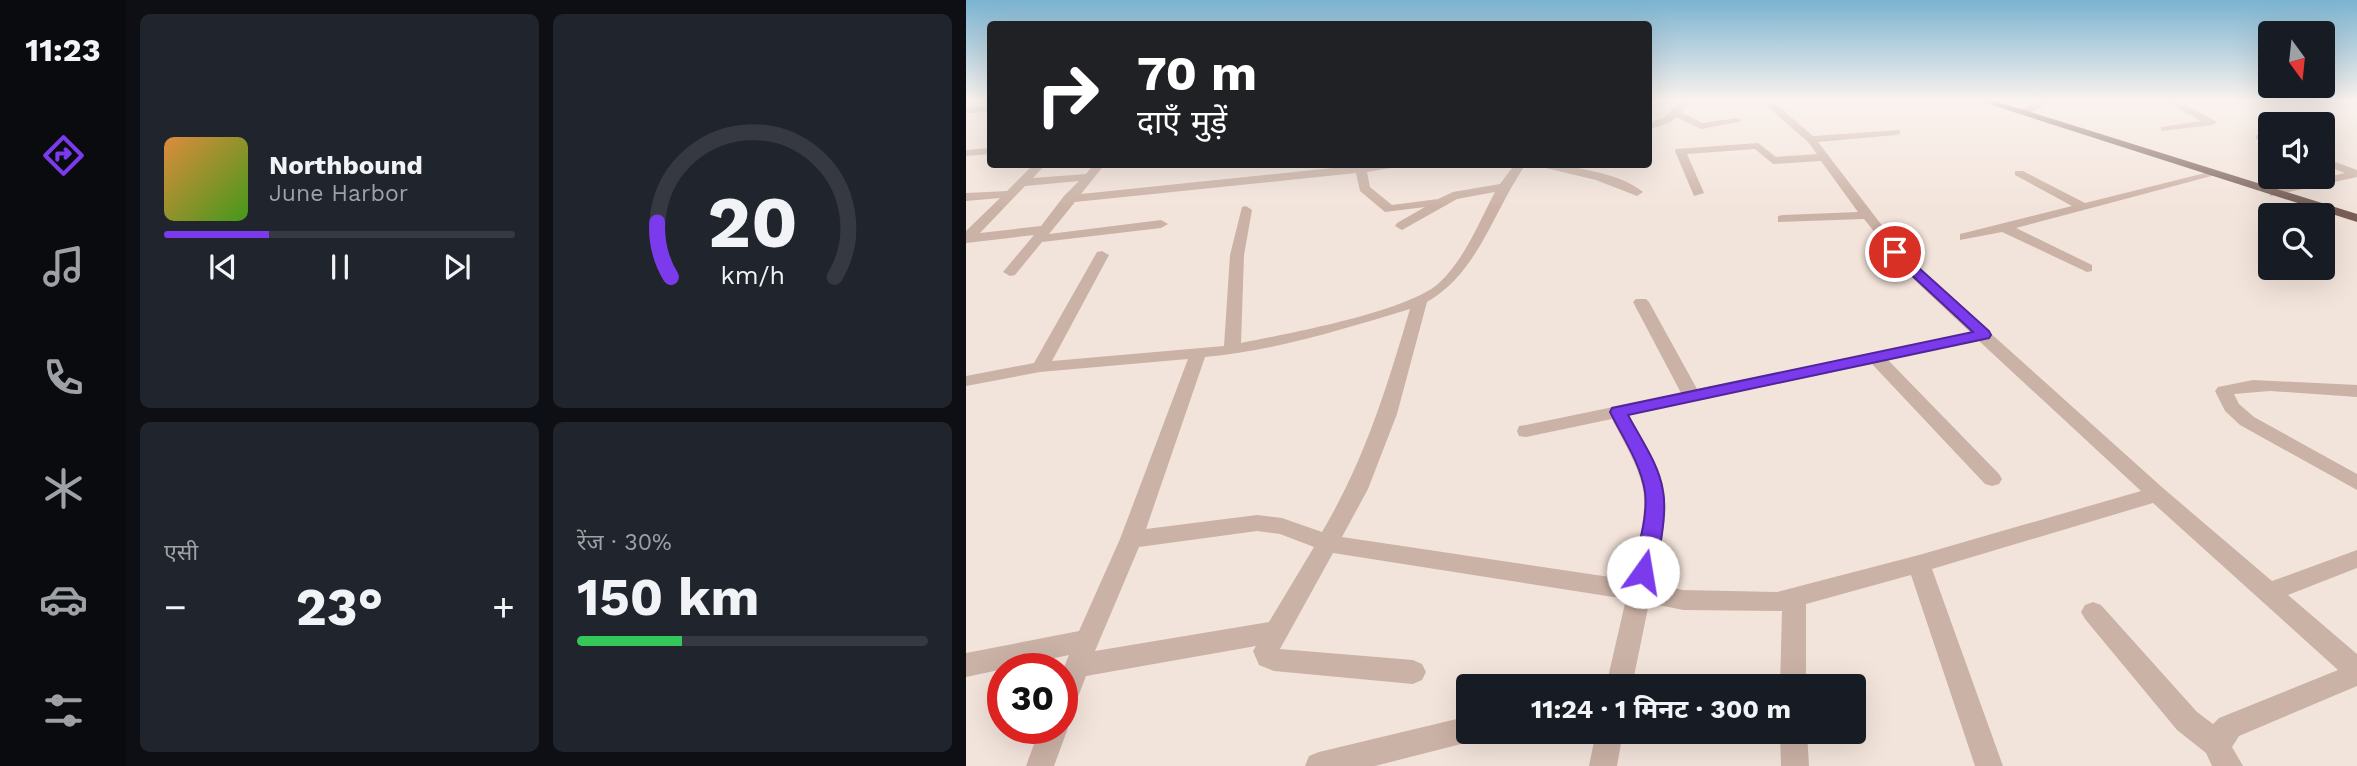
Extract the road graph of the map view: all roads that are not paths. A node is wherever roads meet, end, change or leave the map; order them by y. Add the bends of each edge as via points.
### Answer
1 (1807, 136) edge
2 (1851, 136) edge
3 (2093, 136) edge
4 (1811, 139) junction
5 (987, 151) edge
6 (966, 153) edge
7 (1824, 157) junction
8 (2335, 165) edge
9 (1037, 168) edge
10 (1096, 168) edge
11 (1329, 168) edge
12 (1371, 168) edge
13 (1518, 168) edge
14 (1554, 168) edge
15 (1361, 169) junction
16 (2019, 173) dead end
17 (2213, 174) junction
18 (2357, 174) edge
19 (1088, 177) junction
20 (1022, 183) junction
21 (1504, 187) junction
22 (1637, 192) dead end
23 (1698, 193) dead end
24 (2274, 193) junction
25 (1012, 194) junction
26 (966, 197) edge
27 (1068, 199) junction
28 (1444, 200) junction
29 (2083, 207) junction
30 (1246, 210) dead end
31 (1867, 215) junction
32 (2357, 218) edge
33 (1783, 219) dead end
34 (1161, 224) dead end
35 (1402, 226) dead end
36 (2005, 228) junction
37 (1040, 234) junction
38 (1965, 237) dead end
39 (966, 238) edge
40 (1102, 255) dead end
41 (2087, 268) dead end
42 (1010, 272) dead end
43 (1420, 301) junction
44 (1641, 302) dead end
45 (1984, 335) junction
46 (1232, 350) junction
47 (1198, 354) junction
48 (1875, 357) junction
49 (1040, 367) junction
50 (966, 381) edge
51 (2357, 391) edge
52 (1692, 396) junction
53 (1618, 412) junction
54 (1526, 431) dead end
55 (1992, 479) dead end
56 (2357, 483) edge
57 (2157, 494) junction
58 (1131, 539) junction
59 (1328, 543) junction
60 (2357, 559) edge
61 (1919, 565) junction
62 (1638, 591) junction
63 (2268, 592) junction
64 (1794, 598) junction
65 (2093, 612) dead end
66 (1275, 632) junction
67 (1087, 640) junction
68 (1078, 663) edge
69 (966, 666) edge
70 (1078, 666) edge
71 (1413, 672) dead end
72 (2357, 672) edge
73 (1621, 674) edge
74 (1793, 674) edge
75 (1456, 732) edge
76 (1048, 744) edge
77 (1608, 744) edge
78 (1794, 744) edge
79 (2223, 755) edge
80 (1040, 766) edge
81 (1319, 766) edge
82 (1603, 766) edge
83 (1795, 766) edge
84 (1989, 766) edge

1 - 4 street
2 - 4 street
3 - 17 main road
4 - 7 street
5 - 6 street
7 - 23 street via 1773,161 1758,146 1680,151
7 - 31 street
8 - 18 street
9 - 20 street
10 - 19 street
11 - 15 street
11 - 27 street
12 - 15 street
13 - 21 street
14 - 22 street via 1600,177
15 - 28 street via 1364,188 1389,209
16 - 29 street
17 - 24 main road
17 - 29 street
18 - 24 street
19 - 20 street
19 - 27 street
20 - 25 street
21 - 28 street
21 - 43 street via 1455,273
24 - 32 main road
25 - 26 street
25 - 39 street
27 - 37 street
28 - 35 street
29 - 36 street
30 - 46 street via 1237,255
31 - 33 street
31 - 45 street via 1903,262
34 - 37 street
36 - 38 street
36 - 41 street
37 - 39 street
37 - 42 street
40 - 49 street
43 - 46 street via 1316,332
43 - 59 street via 1388,414 1358,489
44 - 52 street
45 - 48 street
45 - 57 street
46 - 47 street
47 - 49 street
47 - 58 street
48 - 52 street
48 - 55 street
49 - 50 street
51 - 56 street via 2257,387 2224,391 2231,407 2247,421
52 - 53 street
53 - 54 street
53 - 62 street via 1654,492 1651,536
57 - 61 street
57 - 63 street
58 - 59 street via 1257,523 1282,526
58 - 67 street
59 - 62 street
59 - 66 street
60 - 63 street
61 - 64 street
61 - 84 street
62 - 64 street via 1683,600 1777,602
62 - 73 street
63 - 72 street
64 - 74 street
65 - 79 street via 2187,721
66 - 70 street
66 - 71 street via 1266,651 1273,660
67 - 68 street
67 - 69 street
72 - 79 street via 2229,727
75 - 81 street
76 - 80 street
77 - 82 street
78 - 83 street

